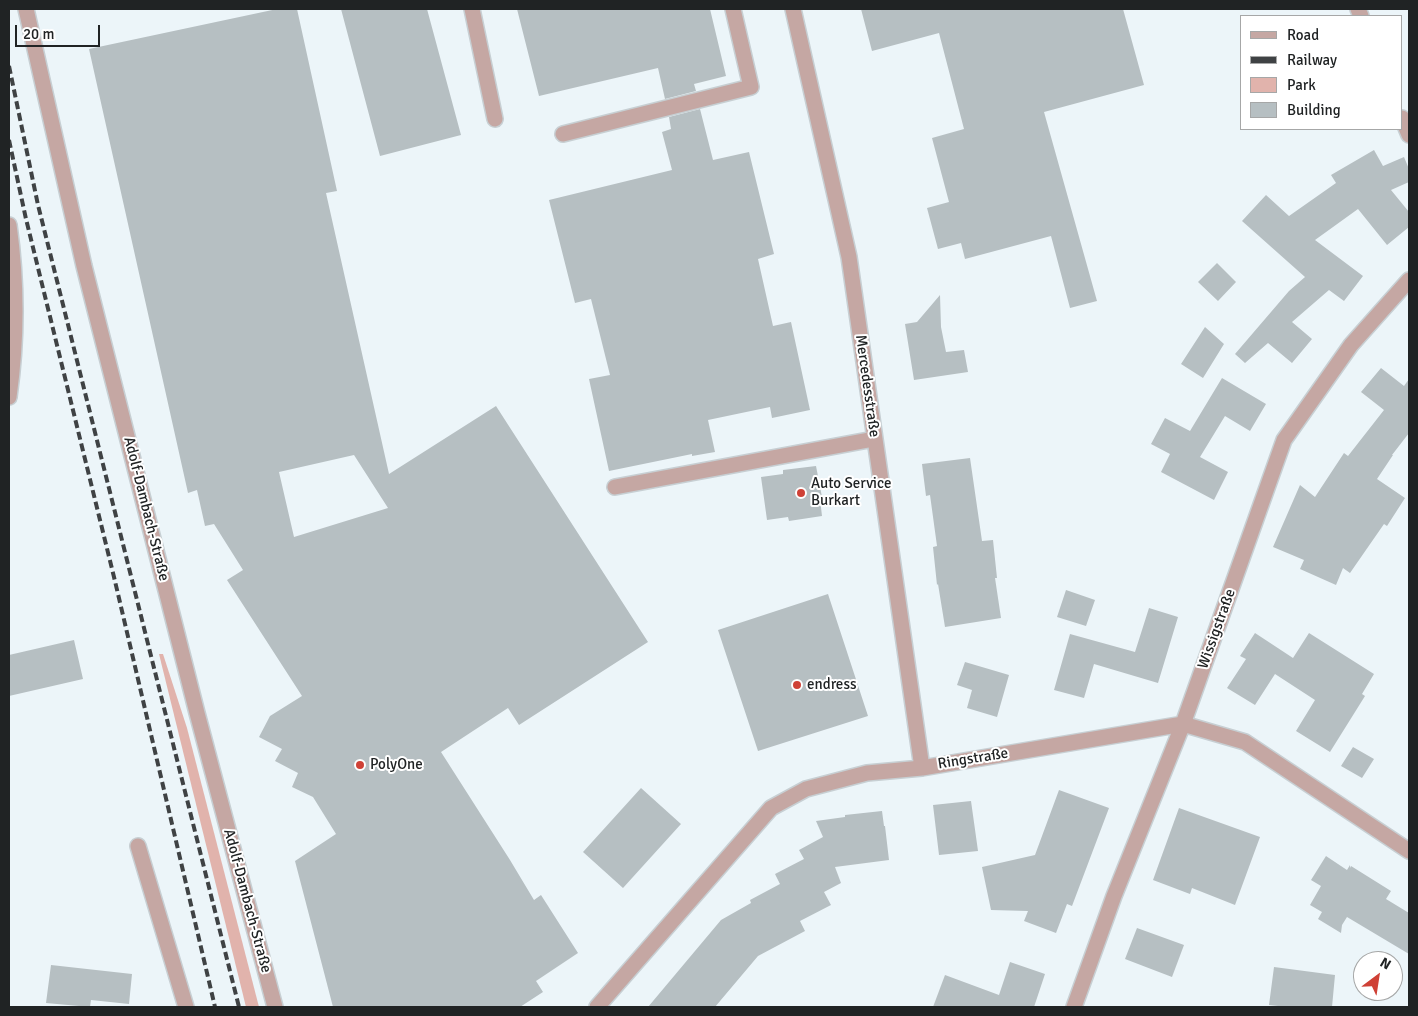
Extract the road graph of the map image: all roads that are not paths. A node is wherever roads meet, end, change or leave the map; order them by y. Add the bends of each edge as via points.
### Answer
1 (26, 9) edge
2 (472, 9) edge
3 (733, 9) edge
4 (793, 9) edge
5 (495, 120) dead end
6 (1403, 120) edge
7 (563, 134) dead end
8 (1409, 135) edge
9 (9, 225) edge
10 (1409, 280) edge
11 (9, 397) edge
12 (874, 440) junction
13 (614, 487) dead end
14 (1183, 724) junction
15 (922, 768) junction
16 (138, 846) dead end
17 (1409, 851) edge
18 (186, 1007) edge
19 (275, 1007) edge
20 (597, 1007) edge
21 (1074, 1007) edge

1 - 19 street, Adolf-Dambach-Straße via 84,266
2 - 5 street
3 - 7 street via 751,87
4 - 12 street, Mercedesstraße via 849,257
6 - 8 street
9 - 11 street via 15,285 14,363
10 - 14 street, Wissigstraße via 1351,345 1284,440
12 - 13 street
12 - 15 street, Mercedesstraße
14 - 15 street, Ringstraße
14 - 17 street, Ringstraße via 1245,742
14 - 21 street, Wissigstraße via 1114,896
15 - 20 street, Ringstraße via 867,773 806,789 771,808
16 - 18 street

